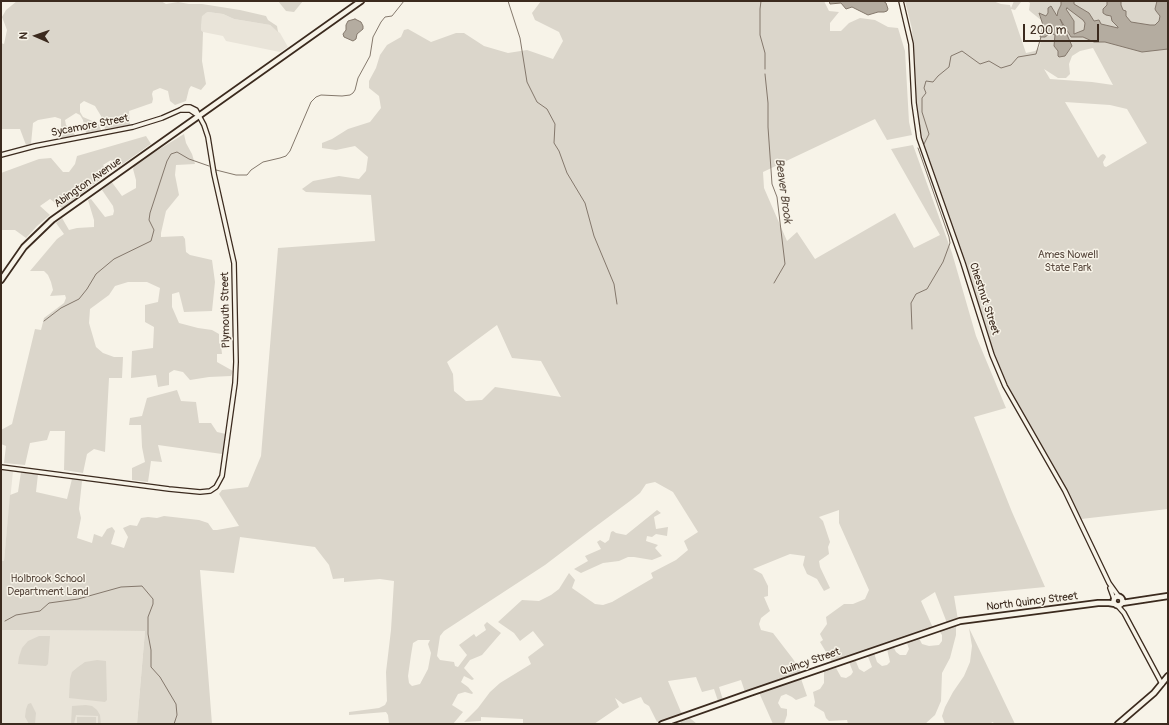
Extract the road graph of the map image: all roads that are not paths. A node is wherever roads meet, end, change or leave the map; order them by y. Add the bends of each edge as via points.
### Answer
1 (361, 1) edge
2 (901, 1) edge
3 (199, 116) junction
4 (1, 155) edge
5 (1, 280) edge
6 (1, 467) edge
7 (1168, 596) edge
8 (1118, 601) junction
9 (965, 620) joint
10 (1168, 676) edge
11 (1162, 684) junction
12 (662, 724) edge
13 (1118, 724) edge

1 - 3 main road
2 - 8 street, Chestnut Street via 911,44 914,103 919,138 992,355 1013,400 1073,506
3 - 4 street, Sycamore Street via 188,109 180,110 133,127
3 - 5 main road, Abington Avenue via 52,220 24,247
3 - 6 street, Plymouth Street via 208,137 235,268 235,383 220,482 214,489 206,492 191,492
7 - 8 main road, North Quincy Street
8 - 9 main road, North Quincy Street
8 - 11 street, Chestnut Street
9 - 12 main road, Quincy Street
10 - 11 main road
11 - 13 main road

